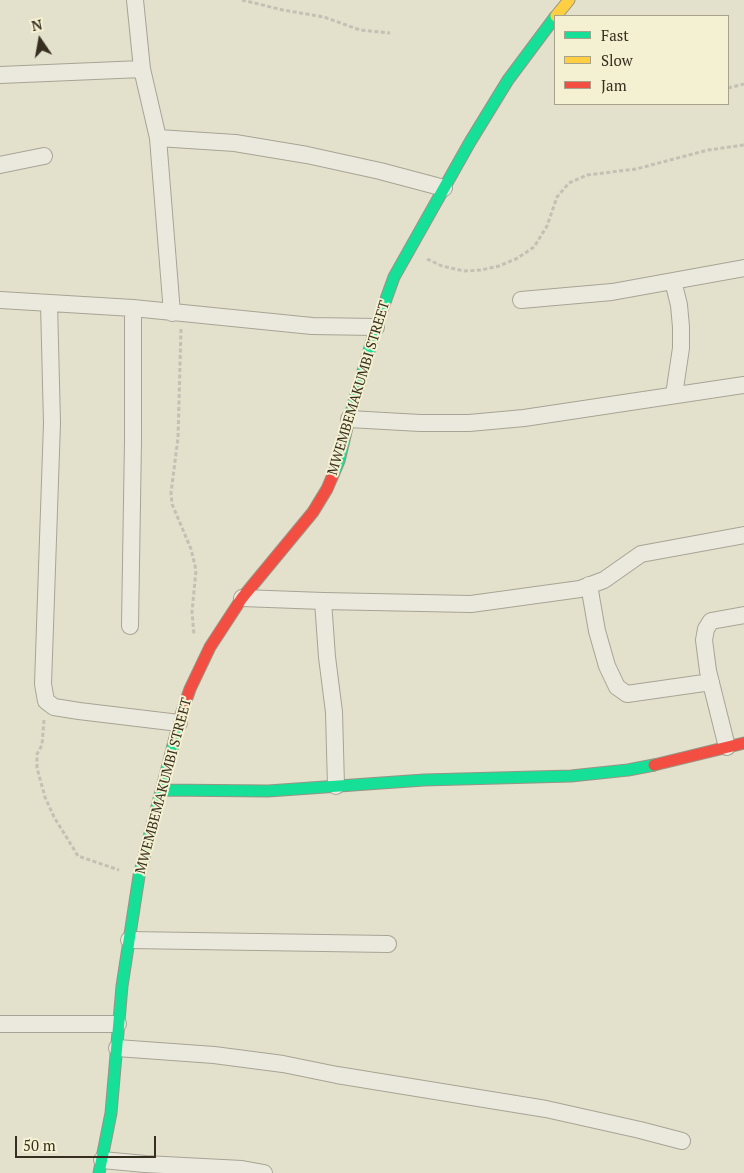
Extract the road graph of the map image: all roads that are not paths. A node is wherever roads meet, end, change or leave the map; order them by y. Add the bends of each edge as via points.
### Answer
1 (135, 0) edge
2 (569, 0) edge
3 (558, 15) edge
4 (554, 20) edge
5 (142, 68) junction
6 (0, 75) edge
7 (158, 138) junction
8 (44, 156) dead end
9 (0, 165) edge
10 (444, 188) junction
11 (744, 268) edge
12 (673, 281) junction
13 (0, 300) edge
14 (522, 300) dead end
15 (49, 303) junction
16 (133, 308) junction
17 (177, 313) junction
18 (376, 327) junction
19 (744, 385) edge
20 (674, 395) junction
21 (349, 419) junction
22 (744, 536) edge
23 (589, 586) junction
24 (242, 598) junction
25 (323, 602) junction
26 (744, 615) edge
27 (130, 626) dead end
28 (711, 682) junction
29 (179, 723) junction
30 (739, 748) edge
31 (336, 786) junction
32 (162, 790) junction
33 (129, 940) junction
34 (388, 944) dead end
35 (0, 1024) edge
36 (118, 1024) junction
37 (117, 1048) junction
38 (682, 1141) dead end
39 (101, 1166) edge
40 (264, 1173) edge

1 - 5 street
2 - 3 street, MWEMBEMAKUMBI STREET
4 - 10 street, MWEMBEMAKUMBI STREET via 508,80
5 - 6 street
5 - 7 street
7 - 10 street via 235,143 307,155
7 - 17 street
8 - 9 street
10 - 18 street, MWEMBEMAKUMBI STREET via 394,277
11 - 12 street
12 - 14 street via 612,292
12 - 20 street via 681,327
13 - 15 street
15 - 16 street
15 - 29 street via 52,423 43,684 46,701 54,707 79,712
16 - 17 street
16 - 27 street
17 - 18 street via 312,326
18 - 21 street, MWEMBEMAKUMBI STREET
19 - 20 street
20 - 21 street via 469,423
21 - 24 street, MWEMBEMAKUMBI STREET via 339,461 327,489 313,512
22 - 23 street via 640,554 604,580
23 - 25 street via 471,604
23 - 28 street via 597,631 617,687 627,694
24 - 25 street
24 - 29 street, MWEMBEMAKUMBI STREET via 210,647 190,689
25 - 31 street via 334,712
26 - 28 street via 711,621 706,629 704,640
28 - 30 street
29 - 32 street, MWEMBEMAKUMBI STREET
30 - 31 street via 628,770 571,776
31 - 32 street via 268,791
32 - 33 street, MWEMBEMAKUMBI STREET via 139,876
33 - 34 street
33 - 36 street, MWEMBEMAKUMBI STREET
35 - 36 street
36 - 37 street, MWEMBEMAKUMBI STREET
37 - 38 street via 283,1064 546,1109
37 - 39 street, MWEMBEMAKUMBI STREET via 111,1113
39 - 40 street via 145,1164

